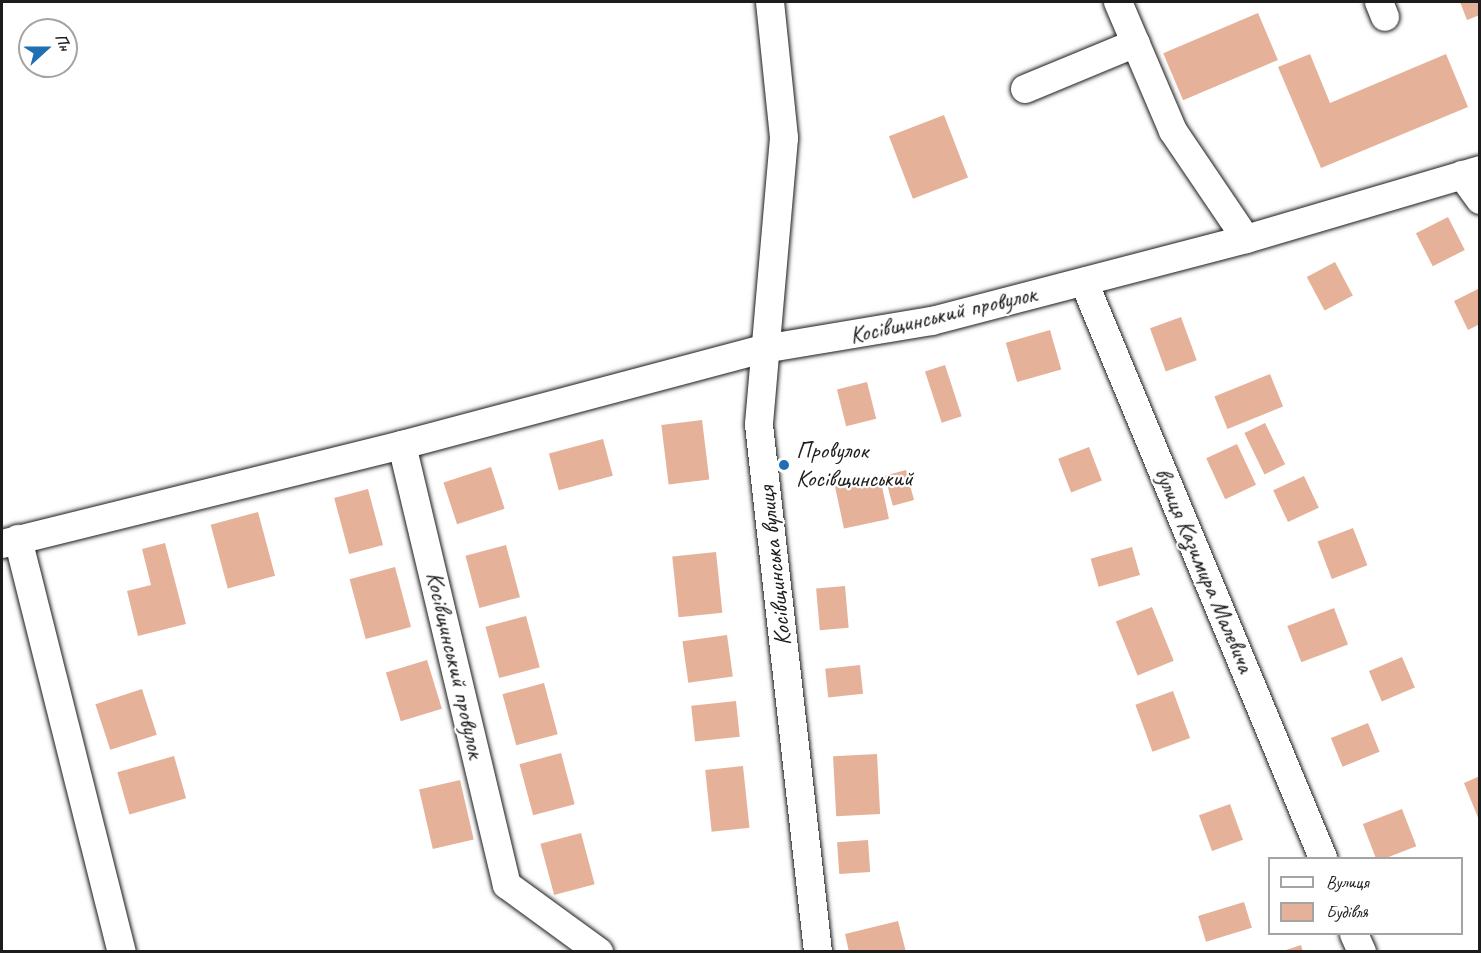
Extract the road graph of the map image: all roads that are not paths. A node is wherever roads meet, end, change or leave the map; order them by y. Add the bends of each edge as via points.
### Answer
1 (770, 2) edge
2 (1118, 2) edge
3 (1136, 43) junction
4 (1025, 89) dead end
5 (1471, 173) edge
6 (1479, 200) edge
7 (1246, 239) junction
8 (1084, 282) junction
9 (764, 349) junction
10 (402, 445) junction
11 (10, 541) edge
12 (1323, 857) edge
13 (1355, 935) edge
14 (122, 951) edge
15 (599, 951) edge
16 (818, 951) edge
17 (1362, 951) edge

1 - 9 street, Косівщинська вулиця via 784,138
2 - 3 street
3 - 4 street
3 - 7 street via 1173,131
5 - 6 street
5 - 7 street, Косівщинський провулок
7 - 8 street, Косівщинський провулок
8 - 9 street, Косівщинський провулок via 922,323
8 - 12 street, вулиця Казимира Малевича
9 - 10 street, Косівщинський провулок
9 - 16 street, Косівщинська вулиця via 759,425
10 - 11 street, Косівщинський провулок
10 - 15 street, Косівщинський провулок via 507,885
11 - 14 street
13 - 17 street

